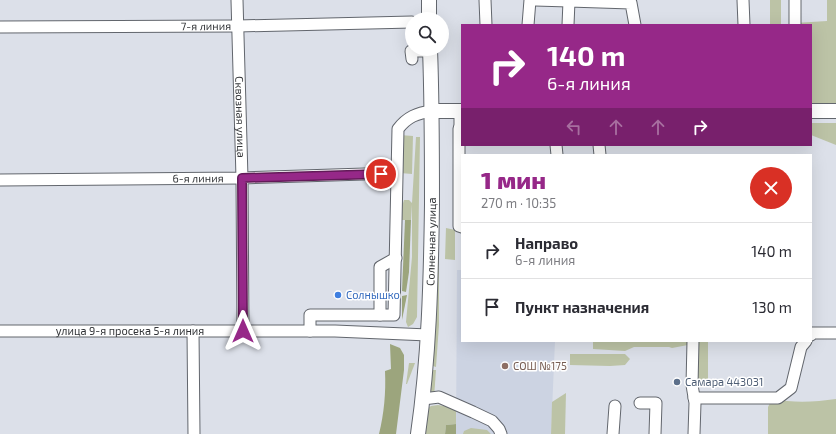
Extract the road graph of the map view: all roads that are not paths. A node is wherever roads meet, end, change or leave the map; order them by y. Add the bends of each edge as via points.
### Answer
1 (237, 0) edge
2 (429, 0) edge
3 (485, 0) edge
4 (530, 0) edge
5 (535, 0) edge
6 (743, 0) edge
7 (795, 0) edge
8 (569, 1) junction
9 (631, 1) edge
10 (429, 12) edge
11 (405, 22) edge
12 (486, 24) edge
13 (528, 24) edge
14 (568, 24) edge
15 (635, 24) edge
16 (744, 24) edge
17 (795, 24) edge
18 (238, 26) junction
19 (0, 27) edge
20 (430, 56) edge
21 (432, 111) junction
22 (461, 111) edge
23 (812, 111) edge
24 (836, 111) edge
25 (396, 173) junction
26 (242, 178) junction
27 (0, 180) edge
28 (461, 227) edge
29 (396, 258) junction
30 (359, 315) junction
31 (380, 315) junction
32 (310, 330) junction
33 (0, 331) edge
34 (193, 331) junction
35 (243, 331) junction
36 (360, 332) junction
37 (836, 333) edge
38 (428, 334) junction
39 (812, 336) edge
40 (693, 342) edge
41 (805, 342) edge
42 (694, 398) junction
43 (423, 399) junction
44 (640, 403) dead end
45 (615, 406) dead end
46 (194, 434) edge
47 (418, 434) edge
48 (500, 434) edge
49 (613, 434) edge
50 (655, 434) edge
51 (694, 434) edge

1 - 18 street, Сквозная улица
2 - 10 main road
3 - 12 street
4 - 13 street
5 - 8 street
6 - 16 street
7 - 17 street
8 - 9 street
8 - 14 street
9 - 15 street
11 - 18 street, 7-я линия
18 - 19 street, 7-я линия
18 - 26 street, Сквозная улица
20 - 21 main road, Солнечная улица
21 - 22 main road
21 - 25 street via 410,117 398,129
21 - 38 main road, Солнечная улица
22 - 28 street via 458,129
23 - 24 main road
25 - 26 street, 6-я линия
25 - 29 street
26 - 27 street, 6-я линия
26 - 35 street, Сквозная улица
29 - 31 street via 380,268
29 - 31 street via 394,315
30 - 31 street
30 - 32 street via 310,315
30 - 36 street
32 - 35 street, улица 9-я просека 5-я линия
32 - 36 street, улица 9-я просека 5-я линия
33 - 34 street, улица 9-я просека 5-я линия
34 - 35 street, улица 9-я просека 5-я линия
34 - 46 street
36 - 38 street, улица 9-я просека 5-я линия
37 - 39 street
38 - 43 main road, Солнечная улица
40 - 42 street
41 - 42 street via 801,347 791,388 778,398
42 - 51 street
43 - 47 main road, Солнечная улица
43 - 48 street via 439,397 473,412 492,421
44 - 50 street via 656,403
45 - 49 street

